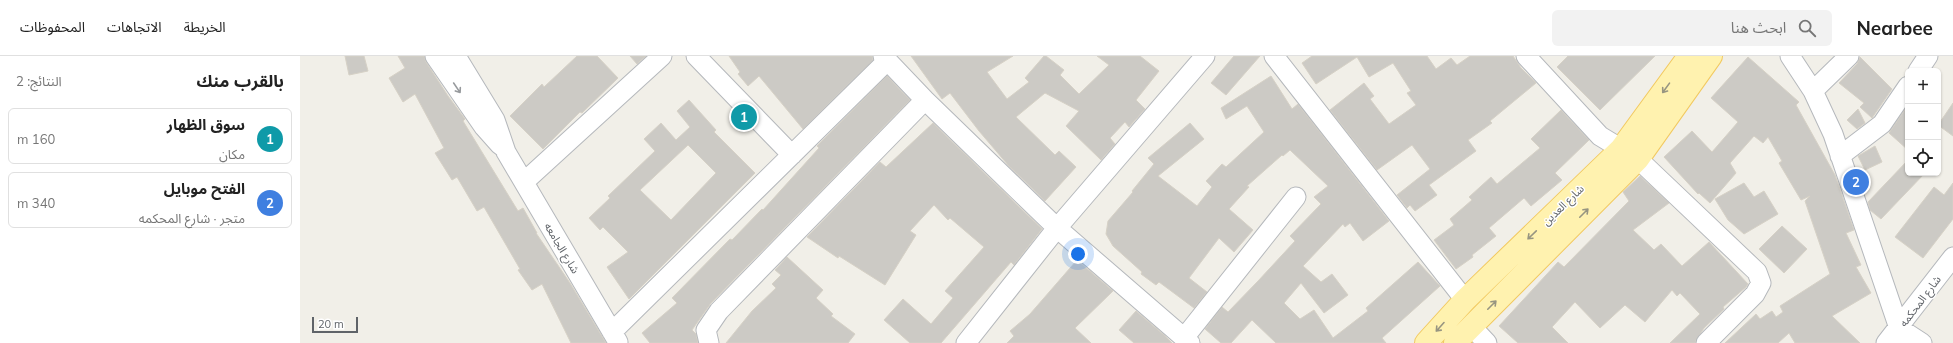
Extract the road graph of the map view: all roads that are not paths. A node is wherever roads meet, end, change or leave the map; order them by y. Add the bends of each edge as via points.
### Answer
1 (436, 56) edge
2 (456, 56) edge
3 (662, 56) edge
4 (696, 56) edge
5 (1205, 56) edge
6 (1274, 56) edge
7 (1689, 56) edge
8 (1711, 56) edge
9 (1790, 56) edge
10 (1849, 56) edge
11 (1928, 56) edge
12 (1528, 57) edge
13 (885, 58) edge
14 (1920, 68) edge
15 (1905, 90) edge
16 (1813, 91) junction
17 (925, 100) junction
18 (506, 152) junction
19 (1630, 154) junction
20 (792, 155) junction
21 (1840, 156) junction
22 (524, 182) junction
23 (1296, 196) dead end
24 (1057, 228) junction
25 (1953, 257) edge
26 (1465, 300) junction
27 (1471, 326) junction
28 (1902, 336) edge
29 (615, 338) edge
30 (1187, 340) edge
31 (709, 343) edge
32 (966, 343) edge
33 (1426, 343) edge
34 (1455, 343) edge
35 (1487, 343) edge
36 (1706, 343) edge
37 (1886, 343) edge
38 (1922, 343) edge

1 -> 18 street, شارع الجامعه via 484,127
2 - 18 street, شارع الجامعه via 495,120
3 - 22 street
4 - 20 street
5 - 24 street
6 - 26 street
7 -> 19 main road, شارع العدين
8 - 19 main road, شارع العدين
9 - 16 street
10 - 16 street
11 - 14 street
12 - 19 street via 1600,136
13 - 17 street
13 - 20 street
15 - 21 street via 1882,124
16 - 21 street
17 - 24 street
17 - 31 street via 719,311 706,330
18 - 22 street, شارع الجامعه
19 -> 26 main road, شارع العدين
27 -> 19 main road, شارع العدين
19 - 36 street via 1757,272 1761,284 1755,294
20 - 29 street
21 - 28 street
22 - 29 street, شارع الجامعه
23 - 30 street
24 - 30 street
24 - 32 street
25 - 28 street, شارع المحكمه
26 -> 33 main road, شارع العدين
27 - 34 main road, شارع العدين
27 - 35 street
28 - 37 street, شارع المحكمه
28 - 38 street

